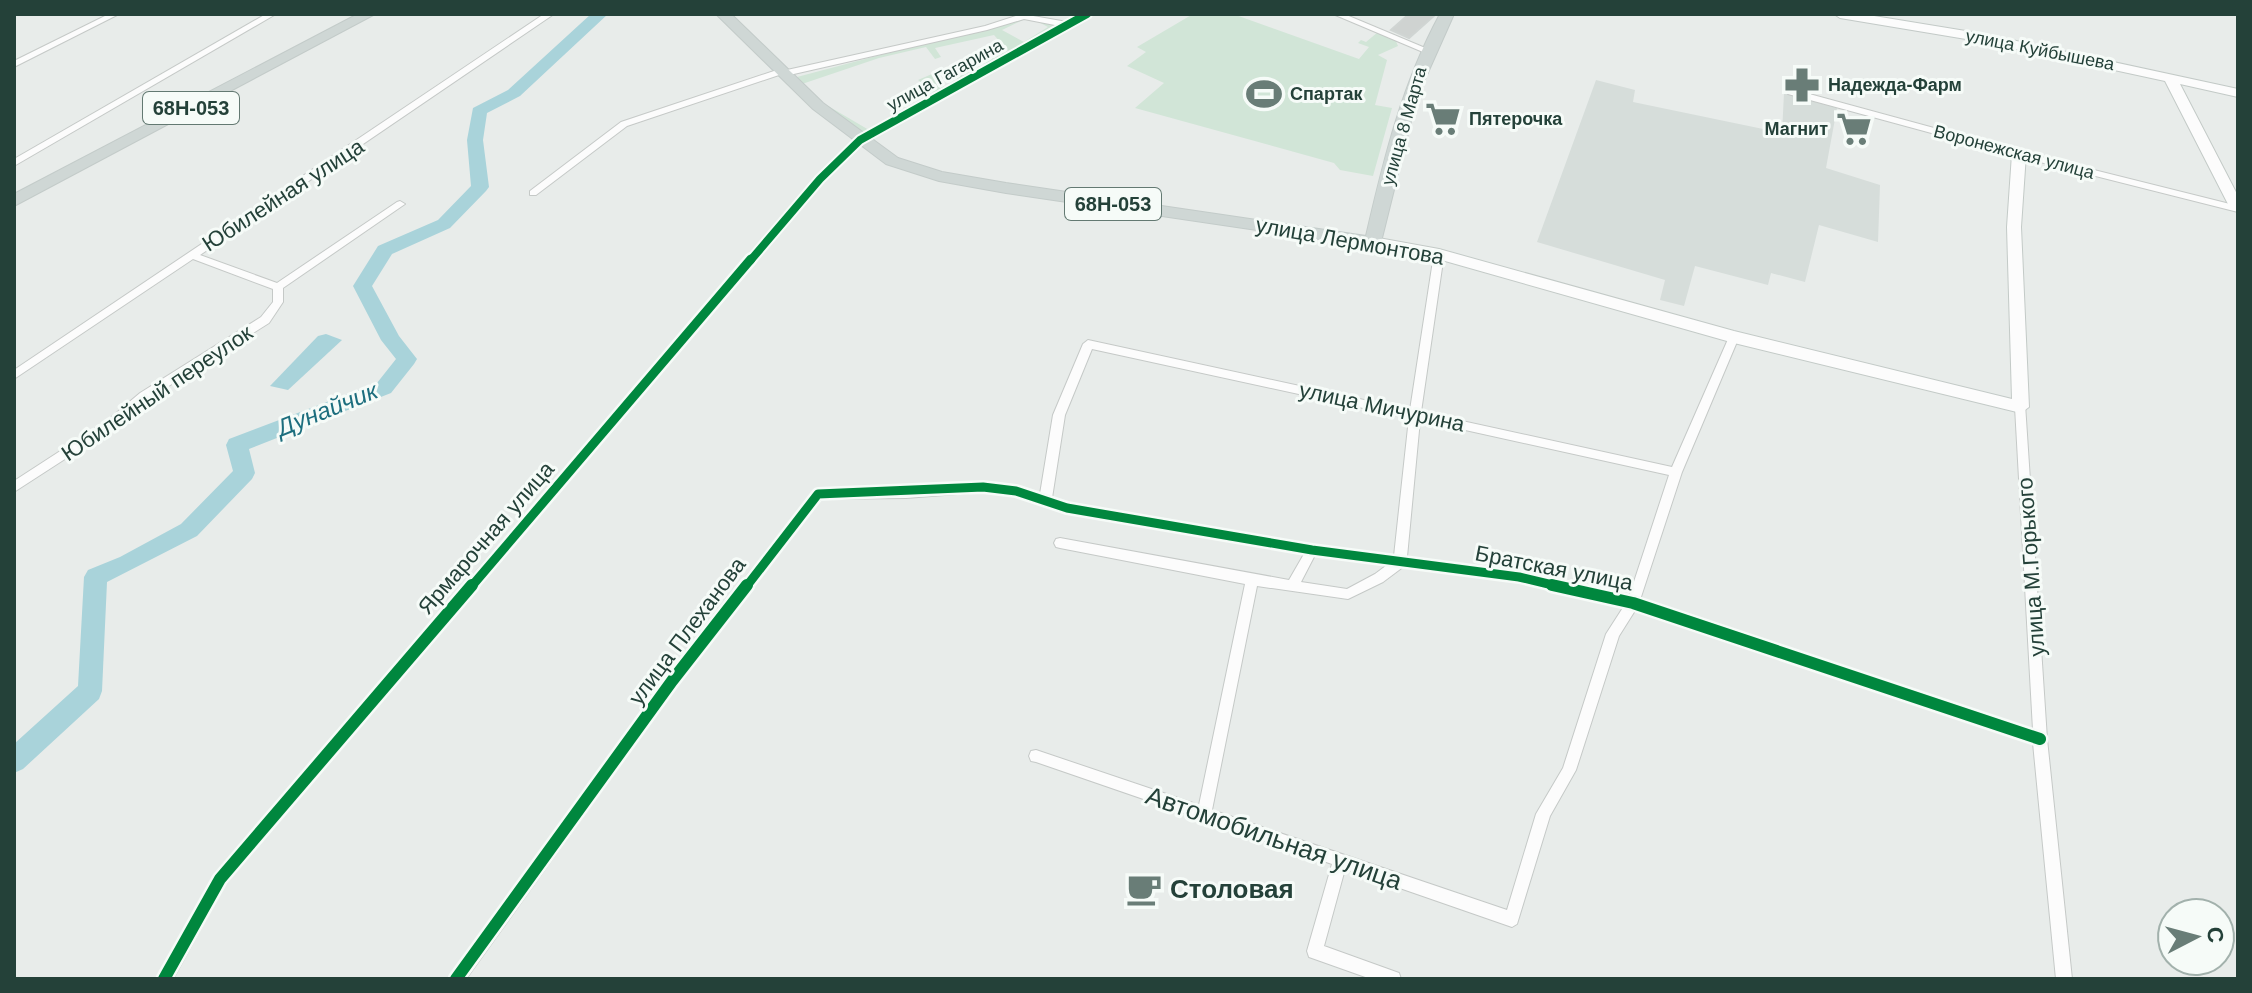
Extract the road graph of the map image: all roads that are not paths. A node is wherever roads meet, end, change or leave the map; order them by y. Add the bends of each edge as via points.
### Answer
1 (115, 14) edge
2 (272, 14) edge
3 (368, 14) edge
4 (550, 14) edge
5 (723, 14) edge
6 (1087, 14) edge
7 (1337, 14) edge
8 (1447, 14) edge
9 (1840, 14) edge
10 (1065, 24) junction
11 (1426, 50) junction
12 (14, 64) edge
13 (784, 72) junction
14 (2171, 80) junction
15 (1791, 92) dead end
16 (2238, 93) edge
17 (860, 140) junction
18 (2019, 154) junction
19 (14, 163) edge
20 (533, 193) dead end
21 (14, 201) edge
22 (400, 204) dead end
23 (2238, 209) edge
24 (1373, 242) junction
25 (1439, 254) junction
26 (191, 255) junction
27 (278, 287) junction
28 (1734, 337) junction
29 (14, 375) edge
30 (2021, 407) junction
31 (1415, 414) junction
32 (1676, 472) junction
33 (14, 487) edge
34 (1045, 502) junction
35 (1060, 543) dead end
36 (1312, 550) junction
37 (1400, 562) junction
38 (1252, 580) junction
39 (1292, 586) junction
40 (1633, 603) junction
41 (2040, 739) junction
42 (1036, 756) dead end
43 (1204, 815) junction
44 (1340, 861) junction
45 (164, 979) edge
46 (456, 979) edge
47 (1393, 979) edge
48 (2064, 979) edge

1 - 12 street
2 - 19 street
3 - 21 main road, 68Н-053
4 - 26 street, Юбилейная улица
5 - 13 main road, улица Лермонтова / 68Н-053
6 - 10 street, улица Гагарина
7 - 11 street
8 - 11 main road, улица 8 Марта
9 - 14 street, улица Куйбышева via 1999,41
10 - 13 street, улица Гагарина via 1021,16
10 - 17 street, улица Гагарина via 985,74
11 - 24 main road, улица 8 Марта via 1407,100
13 - 17 main road, улица Лермонтова / 68Н-053
13 - 20 street, улица Гагарина via 624,124
14 - 16 street, улица Куйбышева
14 - 23 street, Воронежская улица
15 - 18 street, Воронежская улица
17 - 24 main road, улица Лермонтова / 68Н-053 via 892,161 939,176
17 - 45 street, Ярмарочная улица via 705,309 263,827 220,879
18 - 23 street, Воронежская улица
18 - 30 street, улица М.Горького via 2014,227
22 - 27 street
24 - 25 street, улица Лермонтова
25 - 28 street, улица Лермонтова
25 - 31 street
26 - 27 street
26 - 29 street, Юбилейная улица
27 - 33 street, Юбилейный переулок via 278,302 265,320
28 - 30 street, улица Лермонтова
28 - 32 street
30 - 41 street, улица М.Горького
31 - 32 street, улица Мичурина
31 - 34 street, улица Мичурина via 1088,344 1059,415
31 - 37 street
32 - 40 street
34 - 36 street, Братская улица
34 - 46 street, улица Плеханова via 983,487 818,494 672,681
35 - 38 street
36 - 37 street, Братская улица
36 - 39 street
37 - 39 street via 1348,594
37 - 40 street, Братская улица via 1519,577
38 - 39 street
38 - 43 street
40 - 41 street, Братская улица
40 - 44 street, Автомобильная улица via 1613,634 1569,770 1543,814 1512,919
41 - 48 street, улица М.Горького
42 - 43 street, Автомобильная улица
43 - 44 street, Автомобильная улица
44 - 47 street via 1315,951

